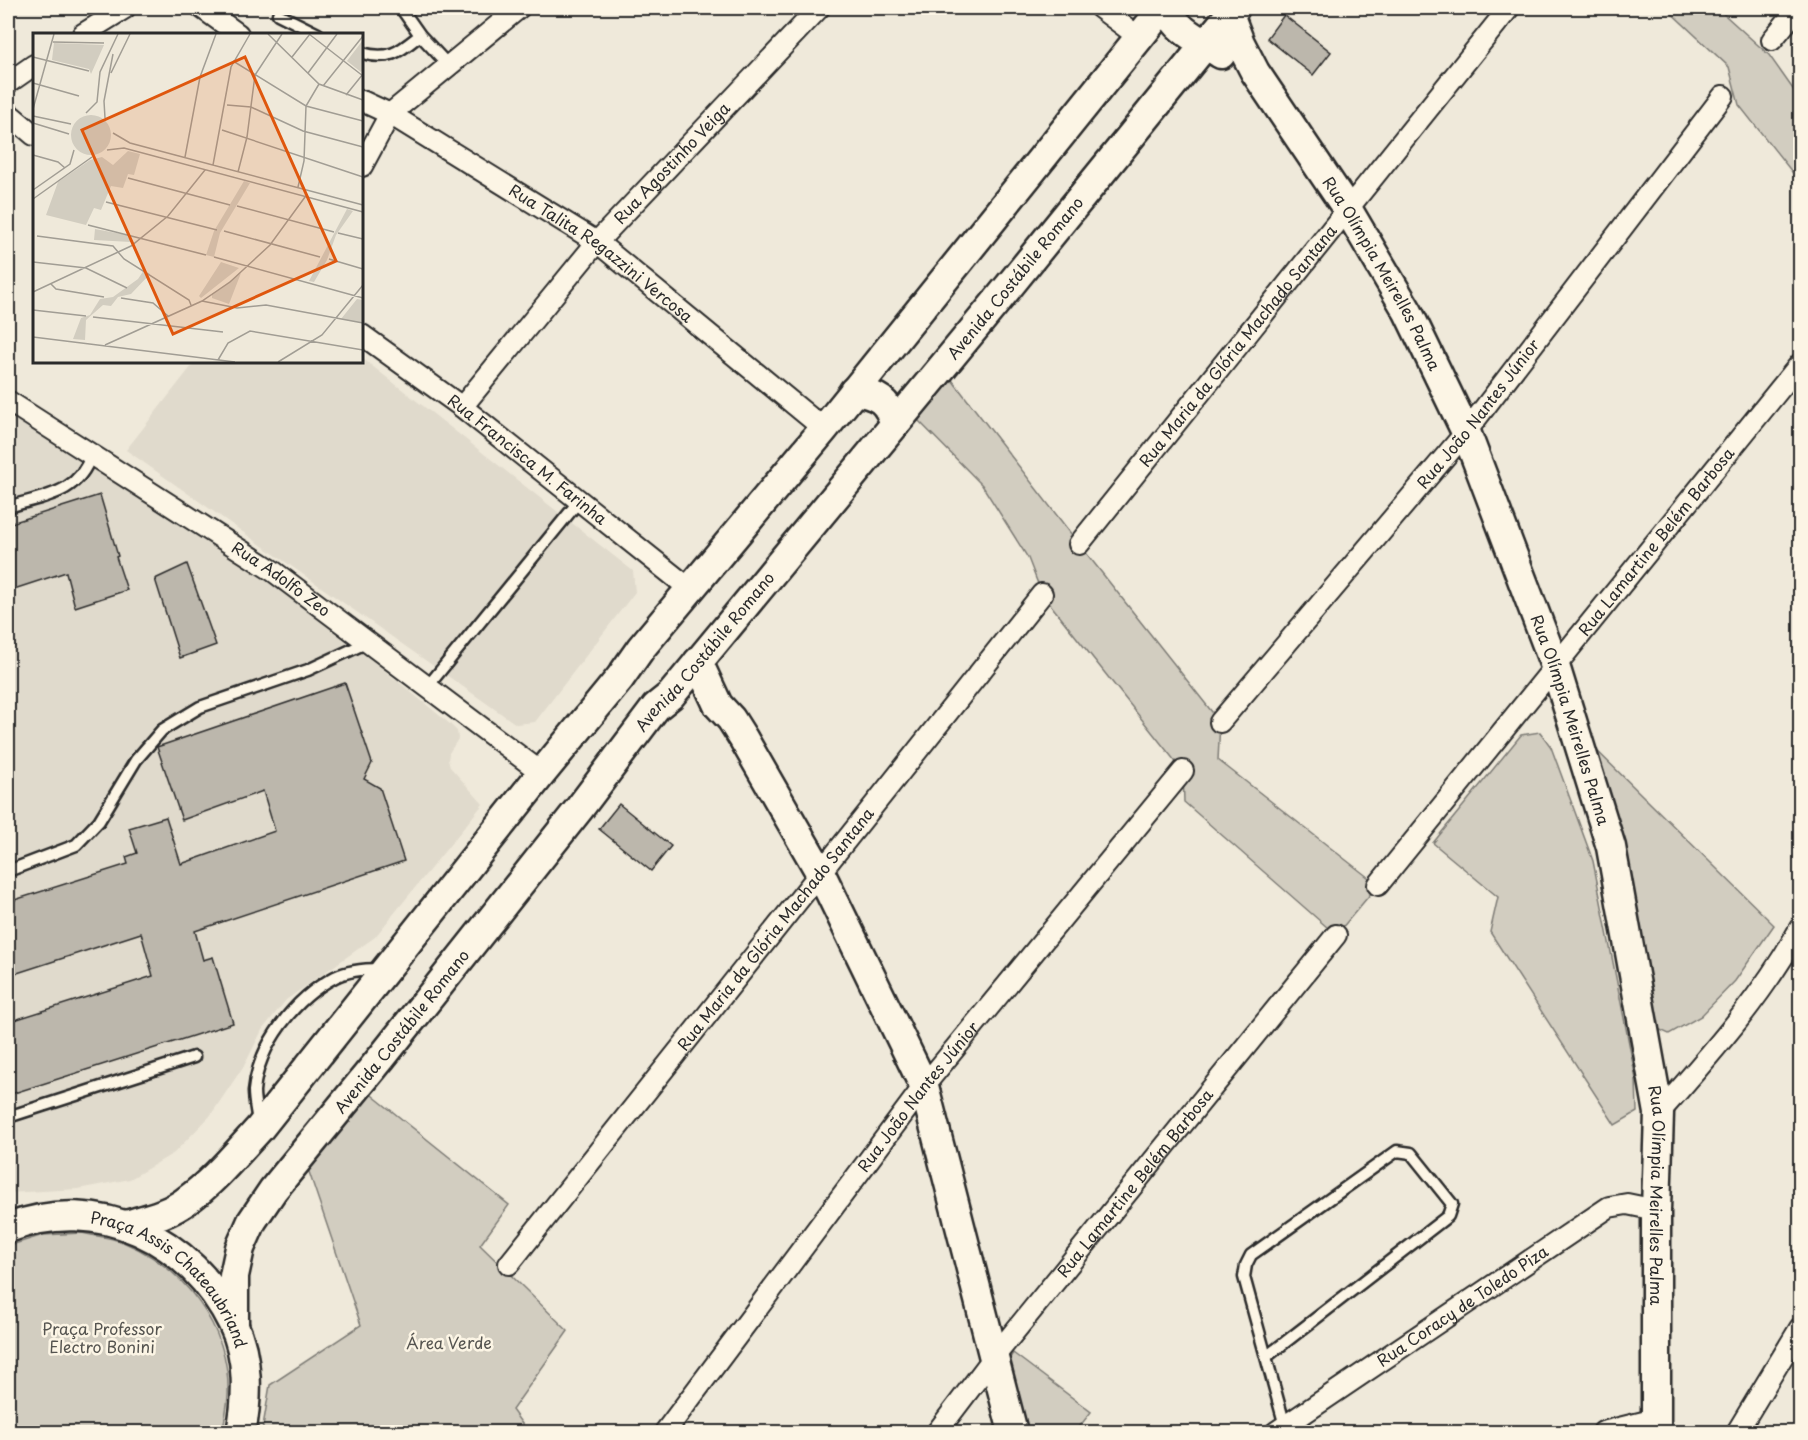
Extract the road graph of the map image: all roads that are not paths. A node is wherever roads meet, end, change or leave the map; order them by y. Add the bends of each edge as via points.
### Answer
1 (125, 8) edge
2 (202, 8) edge
3 (401, 8) edge
4 (519, 8) edge
5 (819, 8) edge
6 (1100, 8) edge
7 (1165, 8) edge
8 (1509, 8) edge
9 (1798, 8) edge
10 (1232, 11) edge
11 (278, 14) dead end
12 (85, 33) edge
13 (237, 33) edge
14 (316, 33) edge
15 (420, 34) junction
16 (1140, 38) junction
17 (1772, 40) dead end
18 (1206, 44) junction
19 (363, 53) edge
20 (33, 66) edge
21 (449, 66) junction
22 (1255, 72) junction
23 (8, 82) edge
24 (1723, 96) dead end
25 (363, 101) edge
26 (8, 112) edge
27 (390, 114) junction
28 (33, 134) edge
29 (363, 164) edge
30 (1348, 210) junction
31 (597, 242) junction
32 (363, 336) edge
33 (1800, 364) edge
34 (854, 391) junction
35 (8, 401) edge
36 (462, 408) junction
37 (894, 424) junction
38 (824, 429) junction
39 (1466, 432) junction
40 (91, 455) junction
41 (579, 501) junction
42 (8, 507) edge
43 (1079, 544) dead end
44 (690, 589) junction
45 (1042, 594) dead end
46 (368, 642) junction
47 (698, 662) junction
48 (1555, 666) junction
49 (620, 678) junction
50 (428, 686) junction
51 (664, 701) junction
52 (718, 705) junction
53 (1220, 722) dead end
54 (1183, 771) dead end
55 (542, 773) junction
56 (8, 871) edge
57 (820, 872) junction
58 (1378, 885) dead end
59 (1800, 928) edge
60 (1336, 935) dead end
61 (387, 969) junction
62 (194, 1057) dead end
63 (924, 1086) junction
64 (1659, 1113) junction
65 (8, 1117) edge
66 (259, 1129) junction
67 (1656, 1210) junction
68 (126, 1225) junction
69 (8, 1228) edge
70 (509, 1264) dead end
71 (234, 1326) junction
72 (1800, 1328) edge
73 (994, 1357) junction
74 (1266, 1357) junction
75 (1656, 1426) edge
76 (1280, 1429) edge
77 (241, 1432) edge
78 (665, 1432) edge
79 (937, 1432) edge
80 (1013, 1432) edge
81 (1603, 1432) edge
82 (1737, 1432) edge

1 - 12 street
2 - 13 street
3 - 15 lane
4 - 21 street
5 - 31 street, Rua Agostinho Veiga
6 - 16 street
7 - 16 main road
7 - 18 main road, Rua Olímpia Meirelles Palma via 1185,32
8 - 30 street, Rua Maria da Glória Machado Santana
9 - 17 street
10 - 18 main road, Avenida Costábile Romano
10 - 22 main road, Rua Olímpia Meirelles Palma via 1234,29
11 - 14 lane
15 - 19 lane via 397,53
15 - 21 lane
16 - 34 main road
18 - 22 main road, Rua Olímpia Meirelles Palma
18 - 37 main road, Avenida Costábile Romano
20 - 23 street
21 - 27 street
22 - 30 main road, Rua Olímpia Meirelles Palma
24 - 39 street, Rua João Nantes Júnior
25 - 27 street, Rua Talita Regazzini Vercosa
26 - 28 street
27 - 29 street
27 - 31 street, Rua Talita Regazzini Vercosa
30 - 39 main road, Rua Olímpia Meirelles Palma via 1408,312
30 - 43 street, Rua Maria da Glória Machado Santana
31 - 36 street, Rua Agostinho Veiga
31 - 38 street, Rua Talita Regazzini Vercosa
32 - 36 street, Rua Francisca M. Farinha
33 - 48 street, Rua Lamartine Belém Barbosa
34 - 37 main road via 873,395 885,403
34 - 38 main road
35 - 40 street, Rua Adolfo Zeo
36 - 41 street, Rua Francisca M. Farinha
37 - 47 main road, Avenida Costábile Romano
38 - 44 main road
39 - 48 main road, Rua Olímpia Meirelles Palma
39 - 53 street, Rua João Nantes Júnior
40 - 42 lane via 75,483
40 - 46 street, Rua Adolfo Zeo via 273,571
41 - 44 street, Rua Francisca M. Farinha
41 - 50 lane
44 - 49 main road
45 - 57 street, Rua Maria da Glória Machado Santana
46 - 50 street, Rua Adolfo Zeo
46 - 56 lane via 309,670 200,707 162,730 136,760 99,822 75,844
47 - 51 main road, Avenida Costábile Romano
47 - 52 main road
48 - 58 street, Rua Lamartine Belém Barbosa
48 - 64 main road, Rua Olímpia Meirelles Palma via 1611,846
49 - 51 main road via 624,692 633,702 645,706
49 - 55 main road
50 - 55 street, Rua Adolfo Zeo
51 - 52 main road
51 - 71 main road, Avenida Costábile Romano via 273,1190 240,1248 234,1276
52 - 57 main road via 731,719
54 - 63 street, Rua João Nantes Júnior
55 - 61 main road
57 - 63 main road
57 - 70 street, Rua Maria da Glória Machado Santana
59 - 64 street via 1782,962
60 - 73 street, Rua Lamartine Belém Barbosa
61 - 66 main road
61 - 66 lane via 363,969 336,976 291,1011 261,1061 254,1091
62 - 65 lane
63 - 73 main road
63 - 78 street, Rua João Nantes Júnior
64 - 67 main road, Rua Olímpia Meirelles Palma
66 - 68 main road via 185,1202
67 - 75 main road, Rua Olímpia Meirelles Palma
67 - 76 street, Rua Coracy de Toledo Piza via 1628,1204 1609,1207
68 - 69 main road, Praça Assis Chateaubriand via 92,1217 57,1216
68 - 71 main road, Praça Assis Chateaubriand via 158,1239 186,1260 210,1285
71 - 77 main road, Praça Assis Chateaubriand via 243,1359 246,1407
72 - 82 street
73 - 79 street, Rua Lamartine Belém Barbosa
73 - 80 main road
74 - 74 lane via 1244,1277 1251,1255 1397,1151 1411,1152 1452,1204 1448,1216
74 - 76 lane
75 - 81 street

